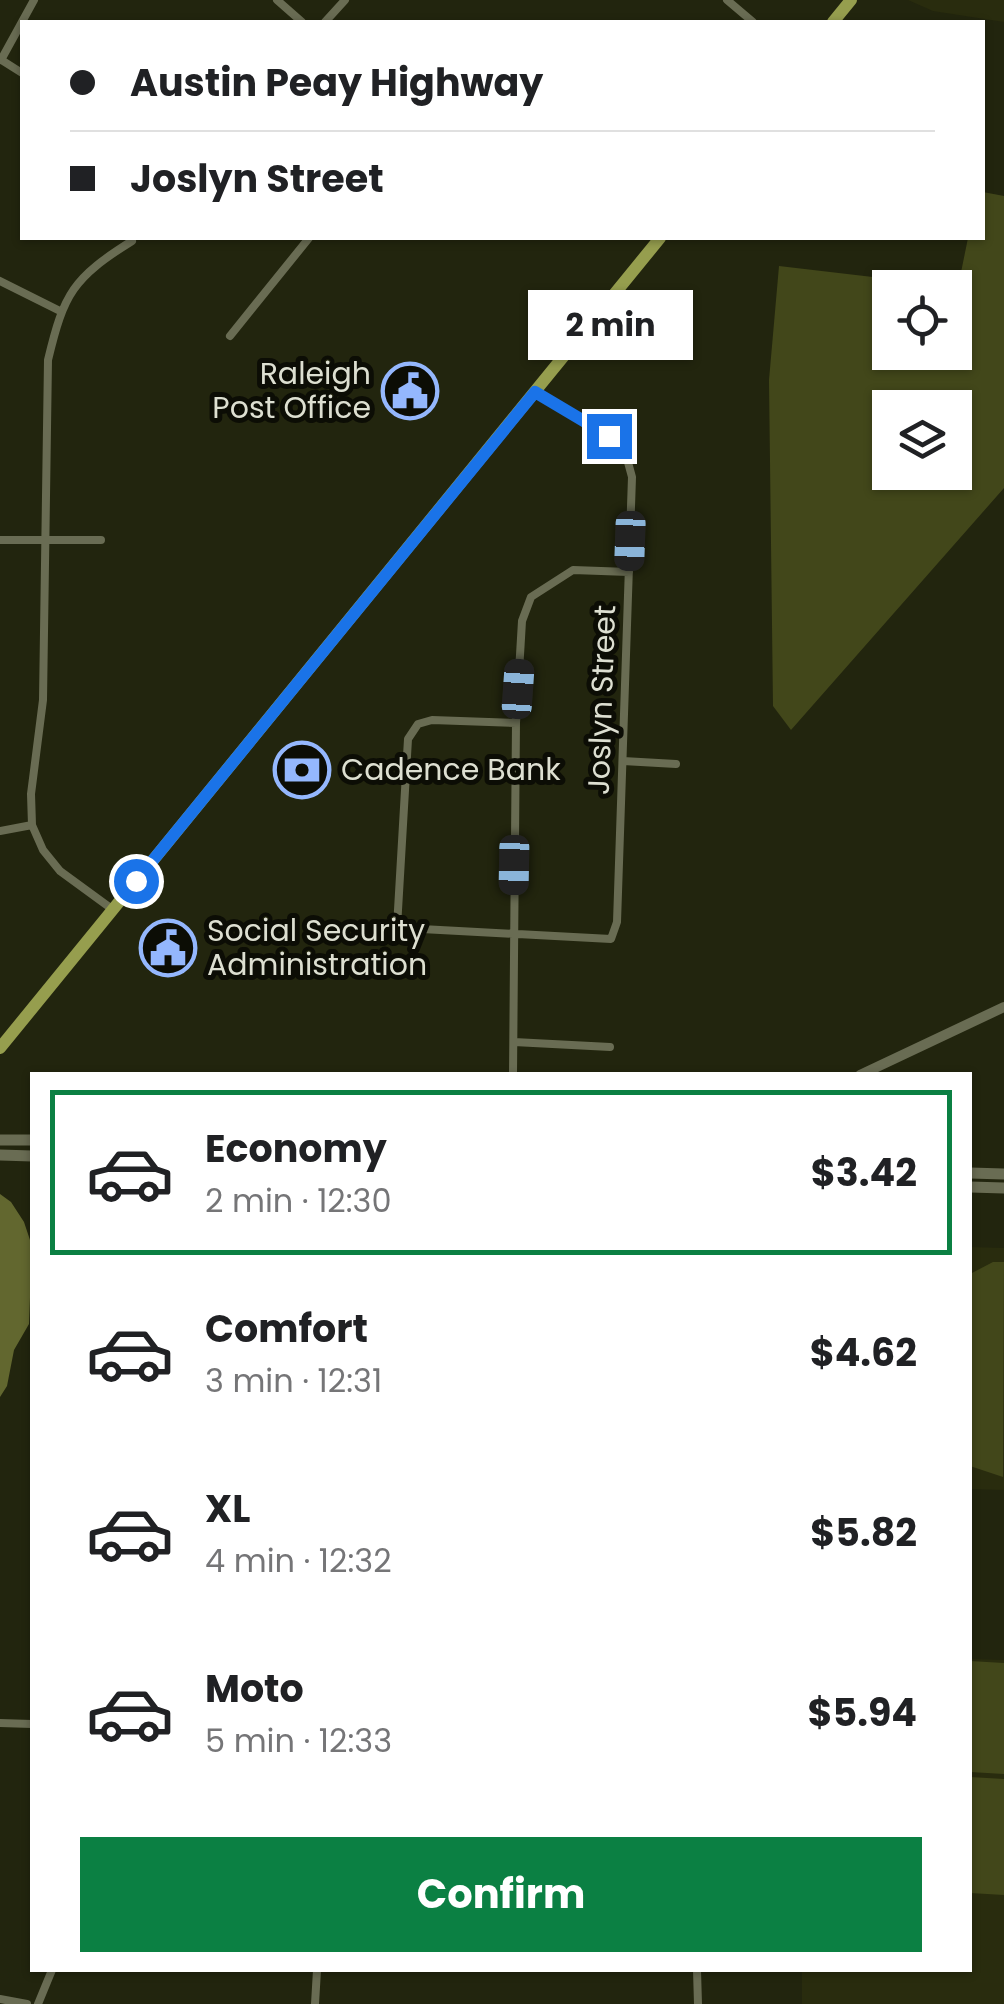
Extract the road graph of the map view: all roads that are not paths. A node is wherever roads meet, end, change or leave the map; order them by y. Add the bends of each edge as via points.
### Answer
1 (277, 0) edge
2 (345, 0) edge
3 (728, 0) edge
4 (850, 0) edge
5 (300, 20) edge
6 (327, 20) edge
7 (751, 20) edge
8 (835, 20) edge
9 (20, 25) edge
10 (0, 60) edge
11 (306, 240) edge
12 (658, 240) edge
13 (132, 241) dead end
14 (0, 281) edge
15 (60, 312) junction
16 (230, 336) dead end
17 (535, 392) junction
18 (0, 540) edge
19 (44, 540) junction
20 (101, 540) dead end
21 (629, 572) junction
22 (516, 723) junction
23 (623, 761) junction
24 (676, 764) dead end
25 (32, 825) junction
26 (0, 832) edge
27 (112, 910) junction
28 (346, 925) dead end
29 (397, 926) junction
30 (513, 936) junction
31 (1004, 1007) edge
32 (514, 1042) junction
33 (610, 1047) dead end
34 (0, 1048) edge
35 (513, 1072) edge
36 (866, 1072) edge
37 (0, 1140) edge
38 (30, 1140) edge
39 (0, 1155) edge
40 (30, 1156) edge
41 (972, 1173) edge
42 (1004, 1174) edge
43 (972, 1187) edge
44 (1004, 1188) edge
45 (0, 1724) edge
46 (30, 1724) edge
47 (51, 1972) edge
48 (317, 1972) edge
49 (697, 1972) edge
50 (0, 1999) edge
51 (27, 2004) edge
52 (38, 2004) edge
53 (315, 2004) edge
54 (698, 2004) edge

1 - 5 street
2 - 6 street
3 - 7 street
4 - 8 main road
9 - 10 street
11 - 16 street
12 - 17 main road
13 - 15 street via 75,286
14 - 15 street
15 - 19 street via 48,360
17 - 21 street, Joslyn Street via 609,436 626,455 632,478
17 - 27 main road
18 - 19 street
19 - 20 street
19 - 25 street via 43,700
21 - 22 street via 573,570 530,597 522,621
21 - 23 street, Joslyn Street
22 - 29 street via 432,720 418,724 408,739
22 - 30 street
23 - 24 street
23 - 30 street, Joslyn Street via 611,939
25 - 26 street
25 - 27 street via 60,871
27 - 34 main road
28 - 29 street
29 - 30 street
30 - 32 street
31 - 36 street
32 - 33 street
32 - 35 street
37 - 38 main road
39 - 40 main road
41 - 42 main road
43 - 44 main road
45 - 46 street
47 - 52 street
48 - 53 street
49 - 54 street
50 - 51 street

